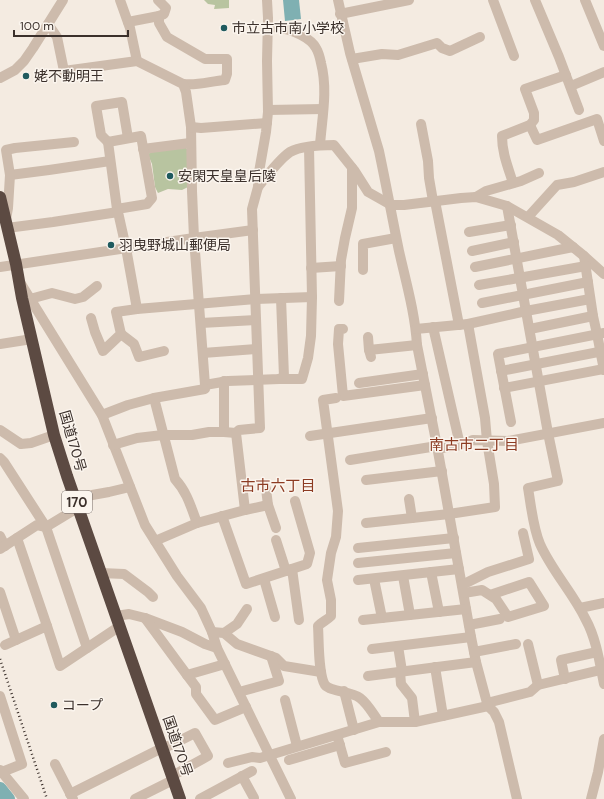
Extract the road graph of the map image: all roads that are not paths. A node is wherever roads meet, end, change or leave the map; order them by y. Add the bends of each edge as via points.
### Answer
1 (63, 0) edge
2 (120, 0) edge
3 (158, 0) edge
4 (267, 0) edge
5 (338, 0) edge
6 (409, 0) edge
7 (492, 0) edge
8 (535, 0) edge
9 (585, 0) edge
10 (340, 14) junction
11 (159, 16) junction
12 (128, 22) junction
13 (48, 24) junction
14 (268, 27) junction
15 (480, 37) dead end
16 (604, 46) edge
17 (514, 56) dead end
18 (352, 59) junction
19 (137, 61) junction
20 (604, 72) edge
21 (566, 75) junction
22 (0, 78) edge
23 (183, 84) junction
24 (570, 86) junction
25 (323, 109) junction
26 (268, 110) junction
27 (579, 110) dead end
28 (267, 123) junction
29 (421, 124) dead end
30 (530, 125) junction
31 (191, 127) junction
32 (128, 138) junction
33 (604, 141) edge
34 (74, 142) dead end
35 (108, 142) junction
36 (190, 143) junction
37 (320, 145) junction
38 (309, 147) junction
39 (143, 149) junction
40 (110, 161) junction
41 (352, 168) junction
42 (604, 172) edge
43 (539, 173) dead end
44 (10, 175) junction
45 (513, 183) junction
46 (258, 187) junction
47 (0, 197) edge
48 (476, 197) junction
49 (434, 201) junction
50 (389, 204) junction
51 (507, 206) junction
52 (118, 210) junction
53 (528, 217) junction
54 (6, 224) junction
55 (511, 225) junction
56 (253, 230) junction
57 (469, 232) dead end
58 (194, 238) junction
59 (396, 238) junction
60 (514, 242) junction
61 (573, 247) junction
62 (126, 248) junction
63 (472, 251) dead end
64 (517, 259) junction
65 (585, 261) junction
66 (16, 264) junction
67 (341, 266) junction
68 (0, 267) edge
69 (475, 267) dead end
70 (311, 268) junction
71 (363, 270) dead end
72 (604, 274) edge
73 (520, 278) junction
74 (588, 282) junction
75 (479, 285) dead end
76 (97, 286) dead end
77 (523, 294) junction
78 (312, 297) junction
79 (281, 298) junction
80 (26, 299) junction
81 (590, 299) junction
82 (256, 300) junction
83 (339, 301) dead end
84 (482, 303) dead end
85 (199, 305) junction
86 (137, 309) junction
87 (526, 311) junction
88 (593, 316) junction
89 (91, 318) dead end
90 (256, 320) junction
91 (201, 323) junction
92 (464, 324) junction
93 (344, 328) dead end
94 (416, 328) junction
95 (433, 328) junction
96 (530, 329) junction
97 (121, 334) junction
98 (601, 334) edge
99 (368, 337) dead end
100 (32, 339) junction
101 (0, 344) edge
102 (417, 345) junction
103 (533, 347) junction
104 (257, 349) junction
105 (164, 351) dead end
106 (602, 351) edge
107 (203, 353) junction
108 (536, 365) junction
109 (604, 369) edge
110 (501, 371) junction
111 (423, 374) junction
112 (279, 379) junction
113 (258, 380) junction
114 (539, 380) junction
115 (224, 381) junction
116 (359, 383) dead end
117 (426, 385) junction
118 (504, 388) junction
119 (205, 389) dead end
120 (154, 398) junction
121 (336, 398) dead end
122 (102, 415) junction
123 (432, 418) junction
124 (511, 422) dead end
125 (604, 423) edge
126 (0, 430) edge
127 (224, 432) junction
128 (236, 433) junction
129 (548, 433) junction
130 (328, 434) junction
131 (54, 435) junction
132 (163, 435) junction
133 (310, 436) dead end
134 (487, 441) junction
135 (113, 445) junction
136 (460, 445) junction
137 (437, 447) junction
138 (0, 458) edge
139 (350, 460) dead end
140 (442, 471) junction
141 (366, 480) dead end
142 (130, 487) junction
143 (266, 489) dead end
144 (409, 499) dead end
145 (294, 501) dead end
146 (77, 504) junction
147 (268, 505) junction
148 (245, 510) junction
149 (449, 514) junction
150 (222, 516) junction
151 (412, 518) junction
152 (197, 523) junction
153 (366, 523) dead end
154 (46, 527) junction
155 (276, 528) dead end
156 (523, 533) dead end
157 (0, 536) edge
158 (17, 538) junction
159 (454, 538) junction
160 (276, 540) dead end
161 (155, 542) junction
162 (401, 544) junction
163 (2, 548) edge
164 (358, 548) dead end
165 (456, 553) junction
166 (403, 559) junction
167 (358, 563) dead end
168 (459, 569) junction
169 (289, 570) junction
170 (431, 572) junction
171 (101, 573) junction
172 (403, 576) junction
173 (264, 578) junction
174 (374, 579) junction
175 (358, 580) dead end
176 (463, 589) junction
177 (0, 592) edge
178 (490, 595) junction
179 (153, 597) dead end
180 (604, 603) edge
181 (580, 608) junction
182 (247, 609) dead end
183 (466, 609) junction
184 (438, 612) junction
185 (410, 615) junction
186 (275, 617) dead end
187 (145, 618) junction
188 (382, 618) junction
189 (500, 619) dead end
190 (299, 620) dead end
191 (364, 620) dead end
192 (118, 621) junction
193 (469, 625) junction
194 (47, 626) junction
195 (212, 632) junction
196 (224, 633) junction
197 (471, 637) junction
198 (16, 640) junction
199 (516, 644) dead end
200 (528, 644) dead end
201 (5, 645) dead end
202 (398, 646) junction
203 (87, 648) junction
204 (217, 648) junction
205 (372, 649) dead end
206 (597, 652) junction
207 (271, 656) junction
208 (475, 657) junction
209 (225, 664) junction
210 (435, 667) junction
211 (603, 669) edge
212 (401, 671) junction
213 (321, 672) junction
214 (187, 675) junction
215 (368, 676) dead end
216 (565, 678) junction
217 (604, 684) edge
218 (538, 685) junction
219 (344, 691) junction
220 (239, 692) junction
221 (285, 700) dead end
222 (1, 703) edge
223 (487, 704) junction
224 (246, 707) junction
225 (443, 716) junction
226 (379, 722) junction
227 (415, 722) junction
228 (354, 730) junction
229 (337, 735) junction
230 (604, 739) edge
231 (297, 746) junction
232 (340, 746) junction
233 (162, 748) junction
234 (386, 752) dead end
235 (269, 755) junction
236 (289, 760) dead end
237 (228, 763) dead end
238 (55, 764) dead end
239 (1, 771) edge
240 (252, 771) dead end
241 (242, 776) junction
242 (172, 778) junction
243 (216, 795) edge
244 (72, 797) edge
245 (254, 798) edge
246 (24, 799) edge
247 (135, 799) edge
248 (180, 799) edge
249 (200, 799) edge
250 (290, 799) edge
251 (517, 799) edge
252 (591, 799) edge

1 - 13 street
2 - 12 street
3 - 11 street via 166,8 164,14
4 - 14 street
5 - 10 street
6 - 10 street
7 - 17 street
8 - 21 street
9 - 16 street
10 - 18 street
11 - 12 street
11 - 23 street via 159,23 164,32 173,41 205,59 227,59 225,80
12 - 19 street
13 - 19 street via 57,37 64,71
13 - 22 street via 24,61 15,70
14 - 25 street via 293,31 316,47 324,73
14 - 26 street
15 - 18 street via 450,51 437,43 398,55 382,54
18 - 50 street via 379,151
19 - 23 street
20 - 24 street
21 - 24 street
21 - 30 street via 525,89 534,113 534,120
23 - 31 street
24 - 27 street
25 - 26 street
25 - 37 street
26 - 28 street
28 - 31 street
28 - 46 street
29 - 49 street
30 - 33 street via 537,140 597,119
30 - 45 street via 502,136 504,157
31 - 36 street
32 - 35 street
32 - 35 street via 122,102 96,106 102,135
32 - 39 street via 141,136
34 - 44 street via 6,150
35 - 40 street
36 - 39 street
36 - 58 street
37 - 38 street
37 - 41 street via 334,145
38 - 46 street via 290,152
38 - 70 street
39 - 52 street via 152,198 147,204
40 - 44 street
40 - 52 street
41 - 50 street via 368,192
41 - 67 street via 352,208
42 - 53 street via 557,185
43 - 45 street
44 - 54 street
45 - 48 street via 486,191
46 - 56 street via 252,209
47 - 54 highway, 国道170号 / 170
48 - 49 street
48 - 51 street
49 - 50 street
49 - 92 street
50 - 59 street
51 - 53 street
51 - 55 street
52 - 54 street via 53,222
52 - 62 street
53 - 61 street
54 - 66 highway, 国道170号 / 170
55 - 57 street
55 - 60 street
56 - 58 street
56 - 82 street
58 - 62 street
58 - 85 street
59 - 71 street via 363,244
59 - 94 street
60 - 63 street
60 - 64 street
61 - 64 street
61 - 65 street
62 - 66 street
62 - 86 street
64 - 69 street
64 - 73 street
65 - 72 street
65 - 73 street
65 - 74 street
66 - 68 street
66 - 80 highway, 国道170号 / 170 via 18,280
67 - 70 street
67 - 83 street
70 - 78 street
73 - 75 street
73 - 77 street
74 - 77 street
74 - 81 street
76 - 80 street via 83,297 75,299 52,293
77 - 84 street
77 - 87 street
78 - 79 street
78 - 112 street via 311,336 302,379
79 - 82 street
79 - 112 street via 284,377
80 - 100 highway, 国道170号 / 170
80 - 122 street
81 - 87 street
81 - 88 street
82 - 85 street
82 - 90 street
85 - 86 street
85 - 91 street
86 - 97 street via 116,312
87 - 92 street
87 - 96 street
88 - 96 street
88 - 98 street
89 - 97 street via 103,351
90 - 91 street
90 - 104 street
91 - 107 street
92 - 95 street
92 - 134 street via 485,418
93 - 117 street via 339,329 338,344 343,396
94 - 95 street
94 - 102 street
95 - 136 street
96 - 103 street
97 - 105 street via 134,344 138,357
98 - 103 street
98 - 106 street
99 - 102 street via 370,354
100 - 101 street
100 - 131 highway, 国道170号 / 170
102 - 111 street
103 - 108 street
103 - 110 street via 498,354
104 - 107 street
104 - 113 street
106 - 108 street
106 - 109 street
107 - 115 street via 205,385
108 - 110 street
108 - 114 street
109 - 114 street
110 - 118 street
111 - 116 street
111 - 117 street
112 - 113 street
113 - 115 street
113 - 128 street via 260,428 239,430
114 - 118 street
114 - 129 street
115 - 127 street
117 - 123 street
118 - 124 street
119 - 120 street
120 - 122 street
120 - 132 street
121 - 130 street via 323,400
122 - 135 street
123 - 130 street
123 - 137 street
125 - 129 street
126 - 131 street via 21,444
127 - 128 street
127 - 132 street
128 - 148 street
129 - 134 street via 508,441
129 - 181 street via 558,481 528,488 536,533 548,561
130 - 133 street
130 - 213 street via 338,511 336,537 327,580 331,600 330,616 318,626
131 - 146 highway, 国道170号 / 170
132 - 135 street via 137,438
132 - 152 street via 175,479 187,496
134 - 136 street via 473,440
134 - 149 street via 495,507
135 - 142 street
136 - 137 street
137 - 139 street
137 - 140 street
138 - 154 street
140 - 141 street
140 - 149 street
142 - 146 street via 81,497
142 - 161 street via 145,525
143 - 147 street
144 - 151 street
145 - 169 street via 310,553 307,564
146 - 154 street
146 - 171 highway, 国道170号 / 170
147 - 148 street
147 - 155 street
148 - 150 street
149 - 151 street
149 - 159 street
150 - 152 street
150 - 173 street via 246,584
151 - 153 street
152 - 161 street
154 - 158 street via 37,525
154 - 203 street
156 - 176 street via 529,559 488,572
157 - 163 street
158 - 163 street
158 - 194 street
159 - 162 street
159 - 165 street
160 - 169 street
161 - 195 street via 201,608
162 - 164 street
162 - 166 street
165 - 166 street
165 - 168 street
166 - 167 street
168 - 170 street
168 - 176 street
169 - 173 street
169 - 190 street
170 - 172 street
170 - 184 street
171 - 179 street via 124,574
171 - 192 highway, 国道170号 / 170
172 - 174 street
172 - 185 street
173 - 186 street
174 - 175 street
174 - 188 street
176 - 178 street via 482,590
176 - 183 street
177 - 198 street
178 - 178 street via 496,598 508,617 544,606 529,582
180 - 181 street
181 - 206 street
182 - 196 street via 237,624
183 - 184 street
183 - 193 street
184 - 185 street
185 - 188 street
187 - 192 street via 129,614
187 - 204 street
187 - 214 street
188 - 191 street
189 - 193 street
192 - 203 street
192 - 233 highway, 国道170号 / 170
193 - 197 street
194 - 198 street
194 - 203 street via 60,666
195 - 196 street
195 - 204 street
196 - 207 street via 237,644
197 - 202 street
197 - 208 street
198 - 201 street
199 - 208 street
200 - 218 street
202 - 205 street
202 - 212 street
204 - 209 street
206 - 211 street
206 - 216 street via 561,660
207 - 213 street via 284,666
207 - 220 street via 279,681
208 - 210 street
208 - 223 street
209 - 214 street
209 - 220 street
210 - 212 street
210 - 225 street
211 - 216 street
211 - 217 street
212 - 215 street
212 - 227 street via 401,684 412,698
213 - 219 street via 328,687
214 - 224 street via 196,687 196,694 215,720
216 - 218 street
218 - 223 street via 530,692
219 - 226 street via 360,698
219 - 228 street
220 - 224 street
221 - 231 street
222 - 239 street via 22,764
223 - 225 street
223 - 251 street via 499,722
224 - 235 street
225 - 227 street
226 - 227 street
226 - 228 street
228 - 229 street
229 - 231 street
229 - 232 street
230 - 252 street
231 - 235 street
232 - 234 street via 345,763
232 - 236 street
233 - 242 highway, 国道170号 / 170
233 - 242 street via 195,733 208,756
233 - 244 street
235 - 237 street
235 - 250 street
238 - 244 street
239 - 246 street
240 - 241 street
241 - 243 street
241 - 245 street
242 - 247 street
242 - 248 highway, 国道170号 / 170
243 - 249 street

